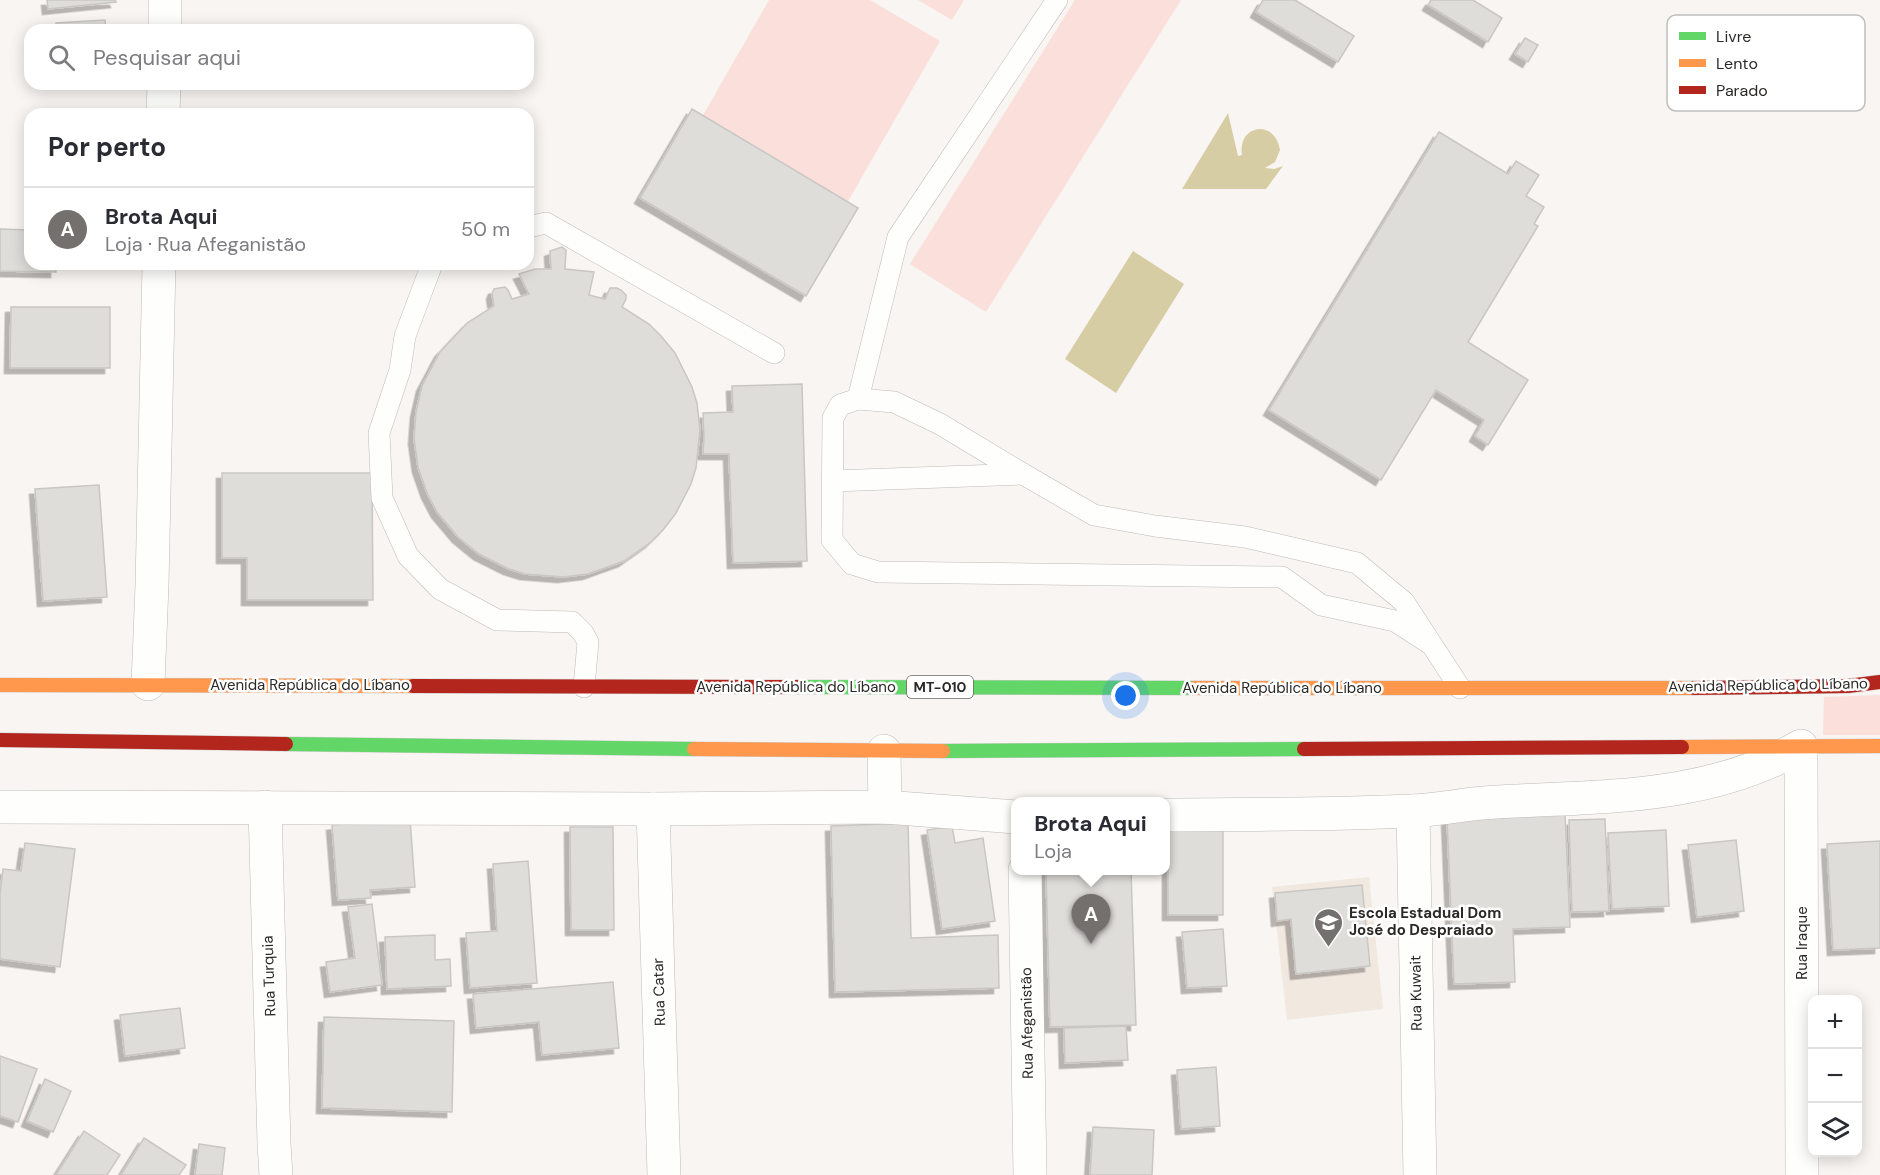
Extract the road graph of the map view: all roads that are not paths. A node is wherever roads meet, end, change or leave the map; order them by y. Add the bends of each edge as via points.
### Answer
1 (165, 0) edge
2 (1057, 0) edge
3 (165, 24) edge
4 (164, 90) edge
5 (163, 108) edge
6 (534, 226) edge
7 (159, 270) edge
8 (431, 270) edge
9 (774, 353) dead end
10 (858, 399) junction
11 (1023, 474) junction
12 (832, 482) junction
13 (1432, 645) junction
14 (1880, 682) edge
15 (148, 684) junction
16 (0, 685) edge
17 (584, 687) junction
18 (1460, 688) junction
19 (0, 740) edge
20 (1801, 746) junction
21 (1880, 746) edge
22 (884, 751) junction
23 (0, 807) edge
24 (265, 807) junction
25 (885, 807) junction
26 (653, 809) junction
27 (1413, 811) junction
28 (1170, 815) edge
29 (1011, 817) edge
30 (1025, 875) edge
31 (275, 1160) edge
32 (664, 1175) edge
33 (1029, 1175) edge
34 (1420, 1175) edge
35 (1802, 1175) edge

1 - 3 street
2 - 10 lane via 898,237
4 - 5 street
6 - 9 lane via 546,223
7 - 15 street
8 - 17 lane via 405,336 400,370 379,433 382,498 408,556 440,589 498,620 572,622 588,642
10 - 11 lane via 894,402 940,424
10 - 12 lane via 840,405 833,418
11 - 12 lane
11 - 13 lane via 1094,514 1245,537 1357,563 1404,602
12 - 13 lane via 832,540 852,564 878,572 1282,577 1321,605 1395,621
13 - 18 lane
14 - 18 main road, Avenida República do Líbano / MT-010 via 1785,688
15 - 16 main road, Avenida República do Líbano / MT-010
15 - 17 main road, Avenida República do Líbano / MT-010
17 - 18 main road, Avenida República do Líbano / MT-010
19 - 22 main road
20 - 21 main road
20 - 22 main road
20 - 27 street via 1778,760 1713,782 1646,793
20 - 35 street, Rua Iraque
22 - 25 street
23 - 24 street
24 - 26 street
24 - 31 street, Rua Turquia
25 - 26 street
25 - 29 street
26 - 32 street, Rua Catar
27 - 28 street
27 - 34 street, Rua Kuwait
30 - 33 street, Rua Afeganistão

